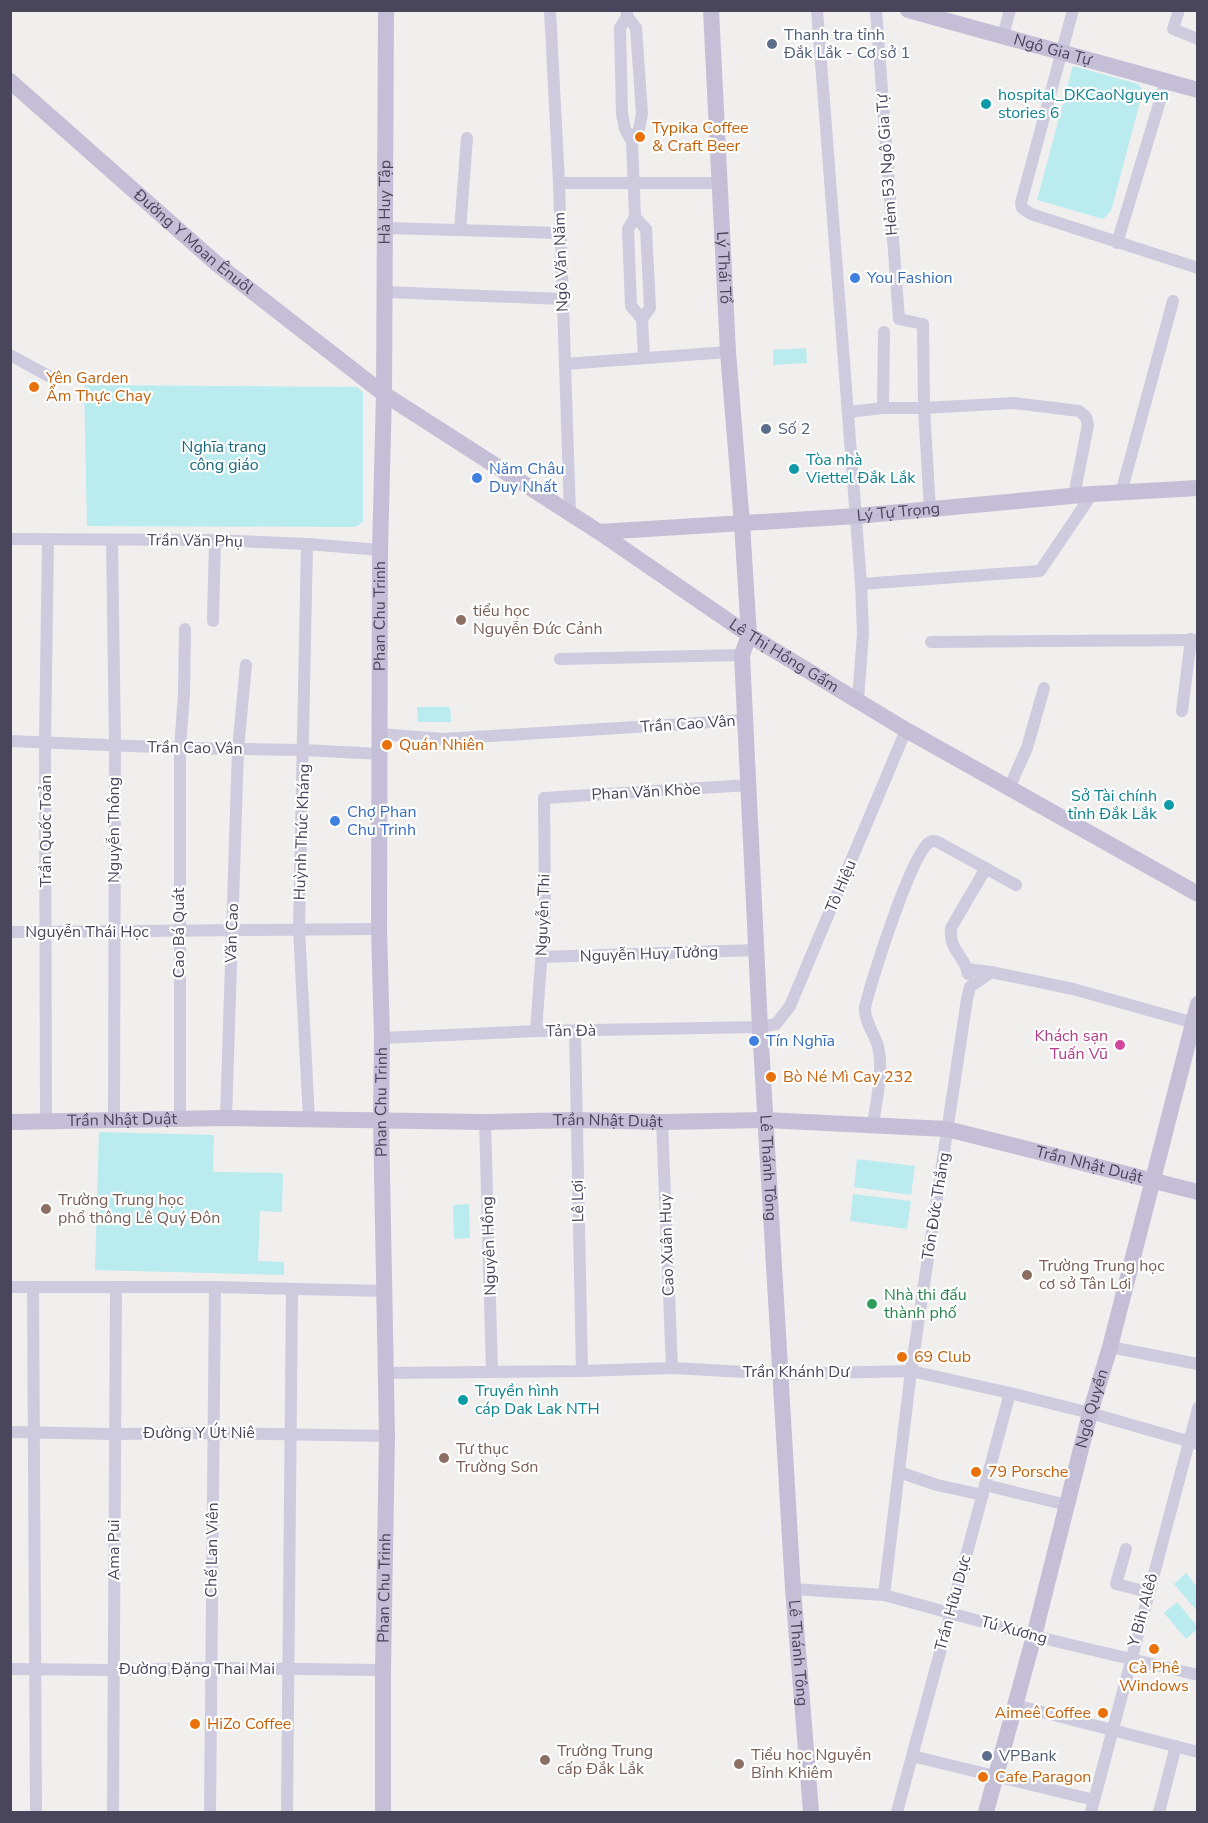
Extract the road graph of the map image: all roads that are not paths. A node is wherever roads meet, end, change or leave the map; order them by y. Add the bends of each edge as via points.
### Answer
1 (386, 10) edge
2 (550, 10) edge
3 (711, 10) edge
4 (817, 10) edge
5 (876, 10) edge
6 (1010, 10) edge
7 (1073, 10) edge
8 (1179, 10) edge
9 (915, 12) edge
10 (627, 13) edge
11 (1003, 36) junction
12 (1197, 39) edge
13 (1061, 52) junction
14 (1166, 81) junction
15 (12, 86) edge
16 (1197, 90) edge
17 (467, 138) dead end
18 (632, 142) junction
19 (634, 182) junction
20 (559, 183) junction
21 (720, 183) junction
22 (635, 217) junction
23 (385, 228) junction
24 (460, 230) junction
25 (560, 233) junction
26 (1117, 243) junction
27 (1197, 268) edge
28 (385, 292) junction
29 (562, 299) junction
30 (1173, 301) dead end
31 (642, 319) junction
32 (884, 332) dead end
33 (728, 352) junction
34 (10, 355) edge
35 (644, 358) junction
36 (565, 364) junction
37 (56, 380) dead end
38 (384, 394) junction
39 (883, 408) junction
40 (924, 408) junction
41 (848, 412) junction
42 (1197, 488) edge
43 (1121, 493) junction
44 (1092, 494) junction
45 (1074, 496) junction
46 (930, 510) junction
47 (570, 514) junction
48 (856, 516) junction
49 (742, 524) junction
50 (599, 532) junction
51 (10, 539) edge
52 (48, 540) junction
53 (215, 540) junction
54 (112, 541) junction
55 (307, 544) junction
56 (380, 550) junction
57 (861, 584) junction
58 (213, 621) dead end
59 (185, 629) dead end
60 (749, 635) junction
61 (1194, 639) edge
62 (931, 642) dead end
63 (742, 655) junction
64 (560, 659) dead end
65 (246, 664) dead end
66 (1044, 688) dead end
67 (858, 700) junction
68 (1182, 711) dead end
69 (745, 720) junction
70 (906, 730) junction
71 (380, 734) junction
72 (10, 741) edge
73 (45, 742) junction
74 (115, 745) junction
75 (180, 748) junction
76 (238, 749) junction
77 (304, 750) junction
78 (380, 754) junction
79 (749, 785) junction
80 (1009, 788) junction
81 (544, 798) joint
82 (986, 868) junction
83 (1016, 885) dead end
84 (1197, 894) edge
85 (232, 929) junction
86 (299, 929) junction
87 (379, 929) junction
88 (47, 931) junction
89 (114, 931) junction
90 (179, 931) junction
91 (10, 932) edge
92 (756, 950) junction
93 (542, 957) junction
94 (967, 969) junction
95 (991, 972) junction
96 (970, 987) junction
97 (1197, 1004) edge
98 (1195, 1023) edge
99 (760, 1028) junction
100 (536, 1031) junction
101 (574, 1031) junction
102 (382, 1038) junction
103 (180, 1118) junction
104 (226, 1118) junction
105 (114, 1119) junction
106 (309, 1119) junction
107 (381, 1119) junction
108 (576, 1120) junction
109 (766, 1120) junction
110 (10, 1122) edge
111 (46, 1122) junction
112 (485, 1122) junction
113 (662, 1122) junction
114 (873, 1125) junction
115 (947, 1129) junction
116 (1152, 1180) junction
117 (1197, 1192) edge
118 (10, 1287) edge
119 (33, 1287) junction
120 (116, 1287) junction
121 (214, 1287) junction
122 (292, 1290) junction
123 (385, 1291) junction
124 (1110, 1347) junction
125 (1197, 1364) edge
126 (672, 1368) junction
127 (492, 1371) junction
128 (582, 1371) junction
129 (911, 1371) junction
130 (385, 1372) junction
131 (782, 1374) junction
132 (1010, 1393) junction
133 (1197, 1408) edge
134 (1090, 1413) junction
135 (10, 1432) edge
136 (35, 1432) junction
137 (214, 1432) junction
138 (114, 1434) junction
139 (291, 1434) junction
140 (387, 1436) junction
141 (1192, 1442) edge
142 (899, 1472) junction
143 (984, 1490) junction
144 (1067, 1505) junction
145 (1126, 1549) dead end
146 (794, 1589) junction
147 (1148, 1592) junction
148 (884, 1595) junction
149 (951, 1614) junction
150 (1034, 1636) junction
151 (1131, 1658) junction
152 (211, 1668) junction
153 (10, 1669) edge
154 (35, 1669) junction
155 (288, 1669) junction
156 (115, 1670) junction
157 (383, 1670) junction
158 (1197, 1675) edge
159 (1015, 1705) junction
160 (1112, 1730) junction
161 (1176, 1746) junction
162 (1197, 1752) edge
163 (912, 1756) junction
164 (996, 1776) junction
165 (1094, 1800) junction
166 (36, 1812) edge
167 (113, 1812) edge
168 (210, 1812) edge
169 (287, 1812) edge
170 (384, 1812) edge
171 (812, 1812) edge
172 (897, 1812) edge
173 (986, 1812) edge
174 (1091, 1812) edge
175 (1159, 1812) edge

1 - 23 street, Hà Huy Tập
2 - 20 street, Ngô Văn Năm
3 - 21 street, Lý Thái Tổ
4 - 41 street
5 - 40 street, Hẻm 53 Ngô Gia Tự via 899,319 923,324
6 - 11 street
7 - 13 street
8 - 12 street via 1173,29
9 - 11 street, Ngô Gia Tự
10 - 18 street via 620,28 621,114
10 - 18 street via 636,28 642,114
11 - 13 street, Ngô Gia Tự
13 - 14 street, Ngô Gia Tự
13 - 26 street via 1022,208
14 - 16 street, Ngô Gia Tự
14 - 26 street
15 - 38 street, Đường Y Moan Ênuôl via 218,264
17 - 24 street
18 - 19 street
19 - 20 street
19 - 21 street
19 - 22 street
20 - 25 street, Ngô Văn Năm
21 - 33 street, Lý Thái Tổ
22 - 31 street via 628,229 632,306
22 - 31 street via 646,229 650,308
23 - 24 street
23 - 28 street, Hà Huy Tập
24 - 25 street
25 - 29 street, Ngô Văn Năm
26 - 27 street
28 - 29 street
28 - 38 street, Hà Huy Tập
29 - 36 street, Ngô Văn Năm
30 - 43 street
31 - 35 street
32 - 39 street
33 - 35 street
33 - 49 street, Lý Thái Tổ
34 - 37 street
35 - 36 street
36 - 47 street, Ngô Văn Năm
38 - 47 street, Lê Thị Hồng Gấm
38 - 56 street, Phan Chu Trinh
39 - 40 street
39 - 41 street
40 - 45 street via 1014,403 1078,411 1086,417 1088,425
40 - 46 street
41 - 48 street
42 - 43 street, Lý Tự Trọng
43 - 44 street, Lý Tự Trọng
44 - 45 street, Lý Tự Trọng
44 - 57 street via 1040,572
45 - 46 street, Lý Tự Trọng
46 - 48 street, Lý Tự Trọng
47 - 50 street, Lê Thị Hồng Gấm
48 - 49 street, Lý Tự Trọng
48 - 57 street
49 - 50 street, Lý Tự Trọng
49 - 60 street, Lê Thánh Tông
50 - 60 street, Lê Thị Hồng Gấm
51 - 52 street, Trần Văn Phụ
52 - 54 street, Trần Văn Phụ
52 - 73 street, Trần Quốc Toản
53 - 54 street, Trần Văn Phụ
53 - 55 street, Trần Văn Phụ
53 - 58 street
54 - 74 street, Nguyễn Thông
55 - 56 street, Trần Văn Phụ
55 - 77 street, Huỳnh Thúc Kháng
56 - 71 street, Phan Chu Trinh
57 - 67 street via 863,633
59 - 75 street, Cao Bá Quát
60 - 63 street, Lê Thánh Tông
60 - 67 street, Lê Thị Hồng Gấm
61 - 62 street
61 - 68 street
63 - 64 street
63 - 69 street, Lê Thánh Tông
65 - 76 street, Văn Cao
66 - 80 street via 1027,748
67 - 70 street, Lê Thị Hồng Gấm
69 - 71 street, Trần Cao Vân via 443,739
69 - 79 street, Lê Thánh Tông
70 - 80 street, Lê Thị Hồng Gấm
70 - 99 street, Tô Hiệu via 790,1006 776,1024
71 - 78 street, Phan Chu Trinh
72 - 73 street, Trần Cao Vân
73 - 74 street, Trần Cao Vân
73 - 88 street, Trần Quốc Toản
74 - 75 street, Trần Cao Vân
74 - 89 street, Nguyễn Thông
75 - 76 street, Trần Cao Vân
75 - 90 street, Cao Bá Quát
76 - 77 street, Trần Cao Vân
76 - 85 street, Văn Cao
77 - 78 street, Trần Cao Vân
77 - 86 street, Huỳnh Thúc Kháng
78 - 87 street, Phan Chu Trinh
79 - 81 street, Phan Văn Khòe
79 - 92 street, Lê Thánh Tông
80 - 84 street, Lê Thị Hồng Gấm
81 - 93 street, Nguyễn Thi
82 - 83 street
82 - 94 street via 951,928 954,949
82 - 114 street via 933,841 926,845 907,882 865,1007 880,1065
85 - 86 street, Nguyễn Thái Học
85 - 90 street, Nguyễn Thái Học
85 - 104 street, Văn Cao
86 - 87 street, Nguyễn Thái Học
86 - 106 street, Huỳnh Thúc Kháng
87 - 102 street, Phan Chu Trinh
88 - 89 street, Nguyễn Thái Học
88 - 91 street, Nguyễn Thái Học
88 - 111 street, Trần Quốc Toản
89 - 90 street, Nguyễn Thái Học
89 - 105 street, Nguyễn Thông
90 - 103 street, Cao Bá Quát
92 - 93 street, Nguyễn Huy Tưởng
92 - 99 street, Lê Thánh Tông
93 - 100 street, Nguyễn Thi
94 - 95 street
94 - 96 street
95 - 96 street
95 - 98 street via 1073,989
96 - 115 street, Tôn Đức Thắng
97 - 98 street, Ngô Quyền
98 - 116 street, Ngô Quyền
99 - 101 street, Tản Đà
99 - 109 street, Lê Thánh Tông
100 - 101 street, Tản Đà
100 - 102 street, Tản Đà
101 - 108 street, Lê Lợi
102 - 107 street, Phan Chu Trinh
103 - 104 street, Trần Nhật Duật
103 - 105 street, Trần Nhật Duật
104 - 106 street, Trần Nhật Duật
105 - 111 street, Trần Nhật Duật
106 - 107 street, Trần Nhật Duật
107 - 112 street, Trần Nhật Duật
107 - 123 street, Phan Chu Trinh
108 - 112 street, Trần Nhật Duật
108 - 113 street, Trần Nhật Duật
108 - 128 street, Lê Lợi
109 - 113 street, Trần Nhật Duật
109 - 114 street, Trần Nhật Duật
109 - 131 street, Lê Thánh Tông
110 - 111 street, Trần Nhật Duật
112 - 127 street, Nguyên Hồng
113 - 126 street, Cao Xuân Huy
114 - 115 street, Trần Nhật Duật
115 - 116 street, Trần Nhật Duật
115 - 129 street, Tôn Đức Thắng
116 - 117 street, Trần Nhật Duật
116 - 124 street, Ngô Quyền
118 - 119 street
119 - 120 street
119 - 136 street
120 - 121 street
120 - 138 street, Ama Pui
121 - 122 street
121 - 137 street, Chế Lan Viên
122 - 123 street
122 - 139 street
123 - 130 street, Phan Chu Trinh
124 - 125 street
124 - 134 street, Ngô Quyền
126 - 128 street, Trần Khánh Dư
126 - 131 street, Trần Khánh Dư
127 - 128 street, Trần Khánh Dư
127 - 130 street, Trần Khánh Dư
129 - 131 street, Trần Khánh Dư
129 - 132 street, Trần Khánh Dư
129 - 142 street, Tôn Đức Thắng
130 - 140 street, Phan Chu Trinh
131 - 146 street, Lê Thánh Tông
132 - 134 street, Trần Khánh Dư
132 - 143 street, Trần Hữu Dực
133 - 141 street, Y Bih Alêô
134 - 141 street, Trần Khánh Dư
134 - 144 street, Ngô Quyền
135 - 136 street, Đường Y Út Niê
136 - 138 street, Đường Y Út Niê
136 - 154 street
137 - 138 street, Đường Y Út Niê
137 - 139 street, Đường Y Út Niê
137 - 152 street, Chế Lan Viên
138 - 156 street, Ama Pui
139 - 140 street, Đường Y Út Niê
139 - 155 street
140 - 157 street, Phan Chu Trinh
141 - 147 street, Y Bih Alêô
142 - 143 street via 937,1485
142 - 148 street, Tôn Đức Thắng
143 - 144 street
143 - 149 street, Trần Hữu Dực
144 - 150 street, Ngô Quyền
145 - 147 street via 1116,1584
146 - 148 street, Tú Xương
146 - 171 street, Lê Thánh Tông
147 - 151 street, Y Bih Alêô
148 - 149 street, Tú Xương
149 - 150 street, Tú Xương
149 - 163 street, Trần Hữu Dực
150 - 151 street, Tú Xương
150 - 159 street, Ngô Quyền
151 - 158 street, Tú Xương
151 - 160 street, Y Bih Alêô
152 - 155 street, Đường Đặng Thai Mai
152 - 156 street, Đường Đặng Thai Mai
152 - 168 street, Chế Lan Viên
153 - 154 street, Đường Đặng Thai Mai
154 - 156 street, Đường Đặng Thai Mai
154 - 166 street
155 - 157 street, Đường Đặng Thai Mai
155 - 169 street
156 - 167 street, Ama Pui
157 - 170 street, Phan Chu Trinh
159 - 160 street
159 - 164 street, Ngô Quyền
160 - 161 street
160 - 165 street, Y Bih Alêô
161 - 162 street
161 - 175 street
163 - 164 street
163 - 172 street, Trần Hữu Dực
164 - 165 street
164 - 173 street, Ngô Quyền
165 - 174 street, Y Bih Alêô

